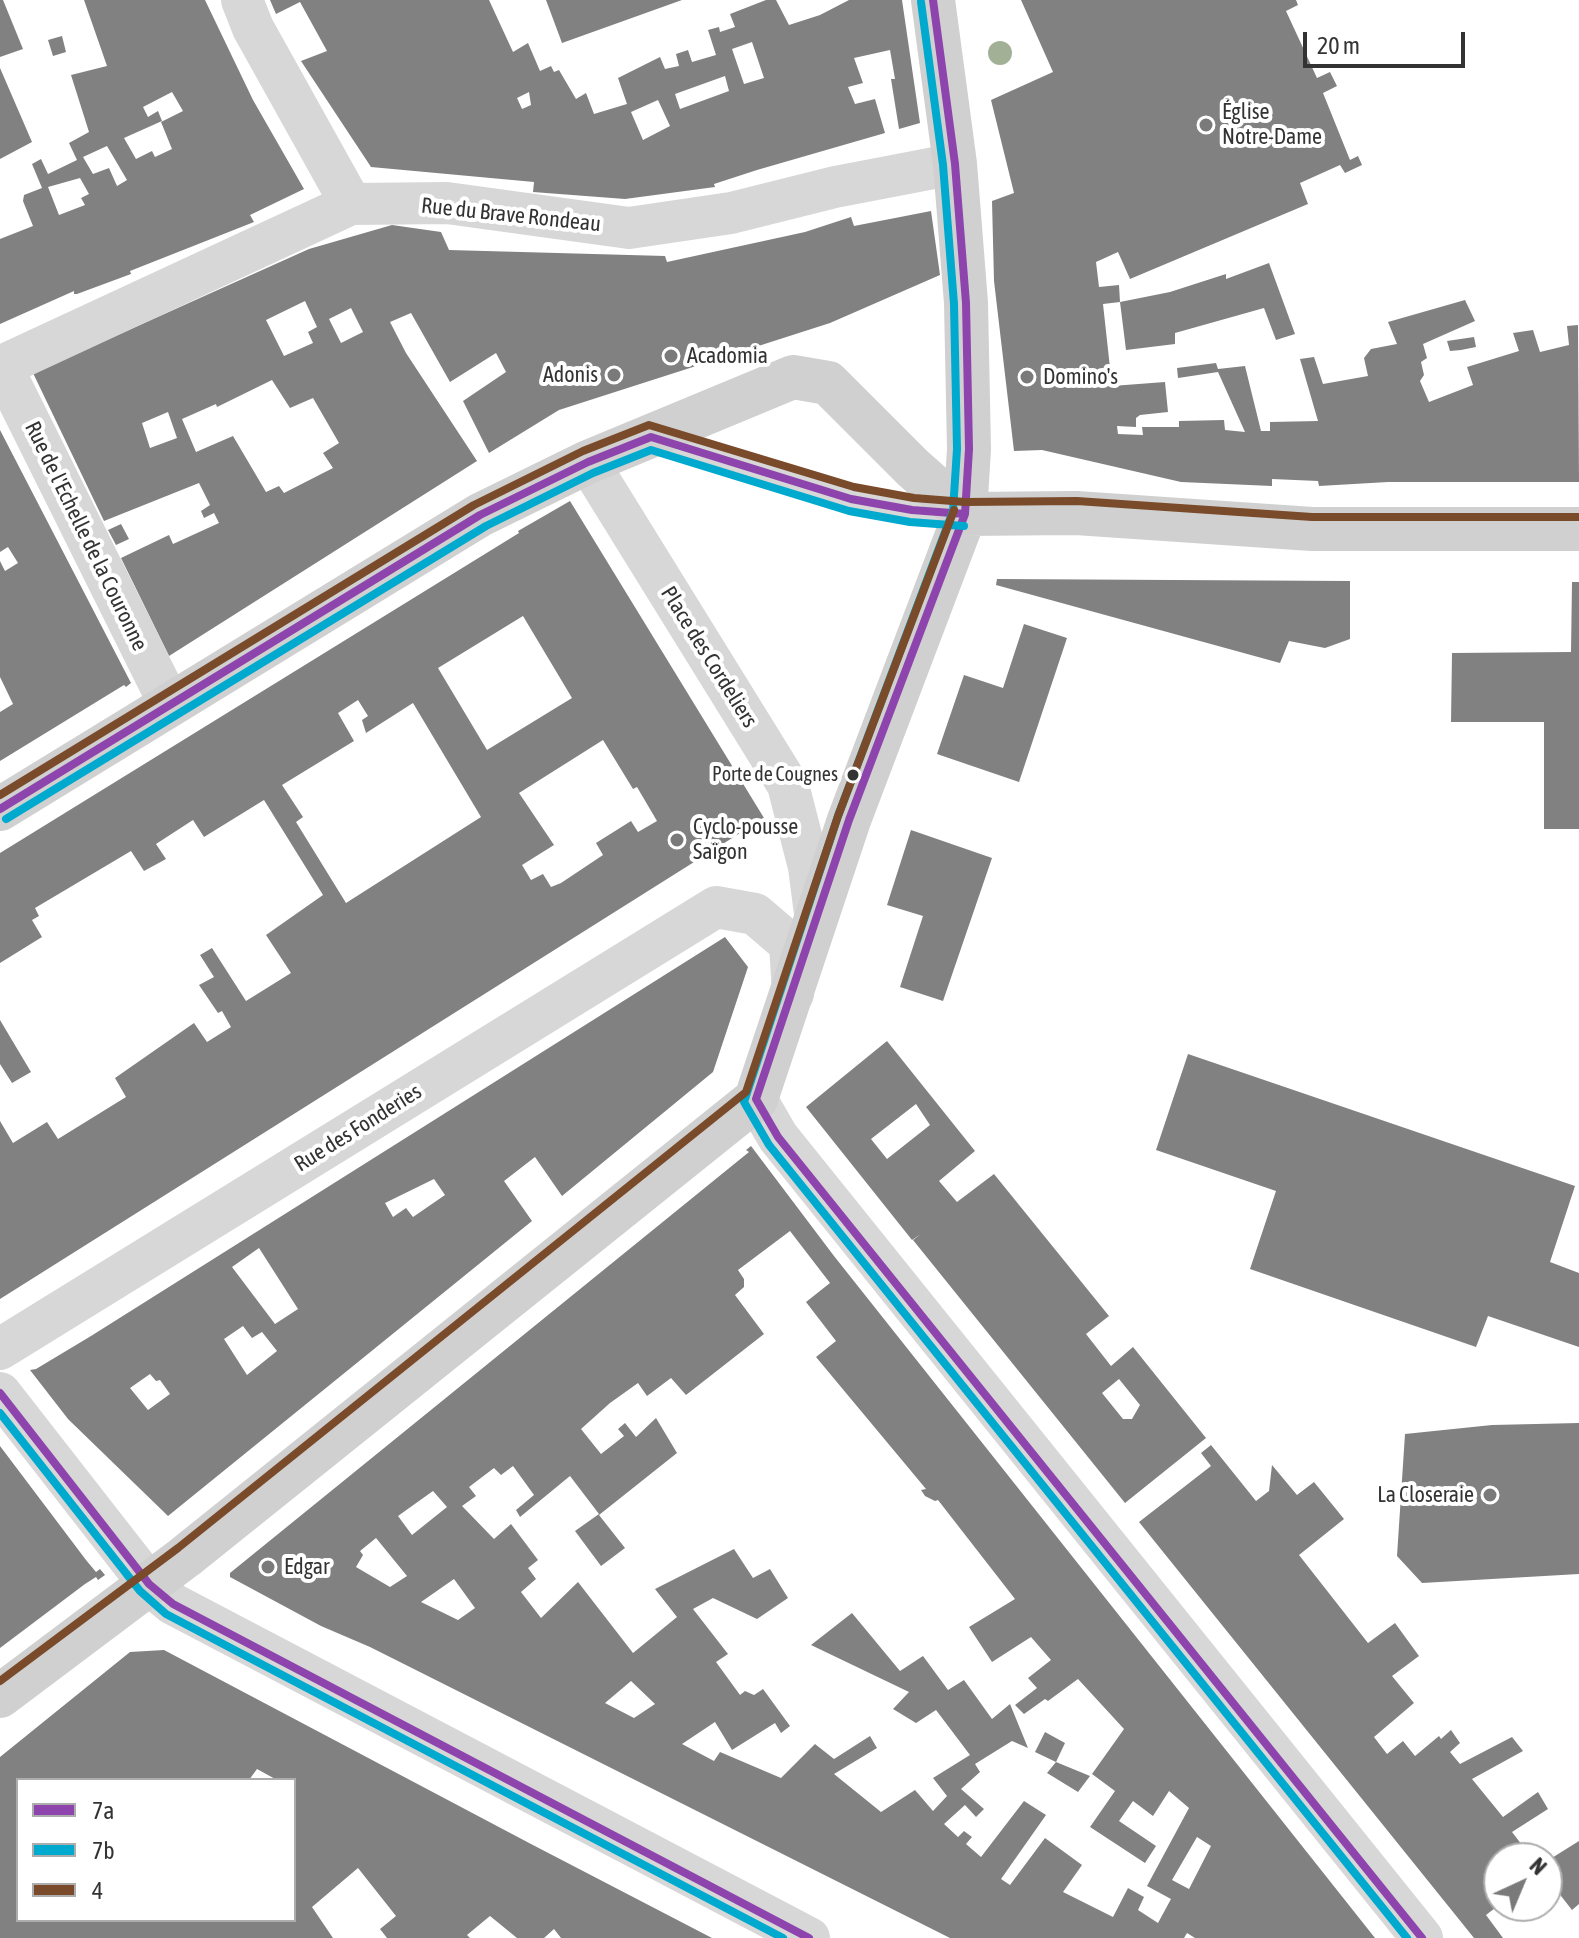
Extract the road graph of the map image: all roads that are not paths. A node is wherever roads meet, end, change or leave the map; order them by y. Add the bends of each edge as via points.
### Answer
1 (242, 0) edge
2 (933, 0) edge
3 (955, 164) junction
4 (351, 204) junction
5 (1, 367) edge
6 (651, 437) junction
7 (588, 462) junction
8 (965, 514) junction
9 (1579, 529) edge
10 (170, 705) junction
11 (0, 809) edge
12 (816, 921) junction
13 (793, 994) junction
14 (756, 1099) junction
15 (0, 1349) edge
16 (0, 1393) edge
17 (149, 1584) junction
18 (0, 1696) edge
19 (809, 1938) edge
20 (1422, 1938) edge

1 - 4 street
2 - 3 street
3 - 4 street, Rue du Brave Rondeau via 731,213 629,228 447,203
3 - 8 street via 966,303
4 - 5 street, Rue du Brave Rondeau
5 - 10 street, Rue de l'Echelle de la Couronne
6 - 7 street
6 - 8 lane via 851,499
6 - 8 street via 793,377 828,383
7 - 10 street via 480,515
7 - 12 street, Place des Cordeliers via 788,785 809,867
8 - 9 street via 1076,513 1312,529
8 - 12 street via 882,728
10 - 11 street
12 - 13 street
13 - 14 street
13 - 15 street, Rue des Fonderies via 790,944 755,914 716,907
14 - 17 street
14 - 20 street via 778,1137
16 - 17 street
17 - 18 street
17 - 19 street via 173,1604

